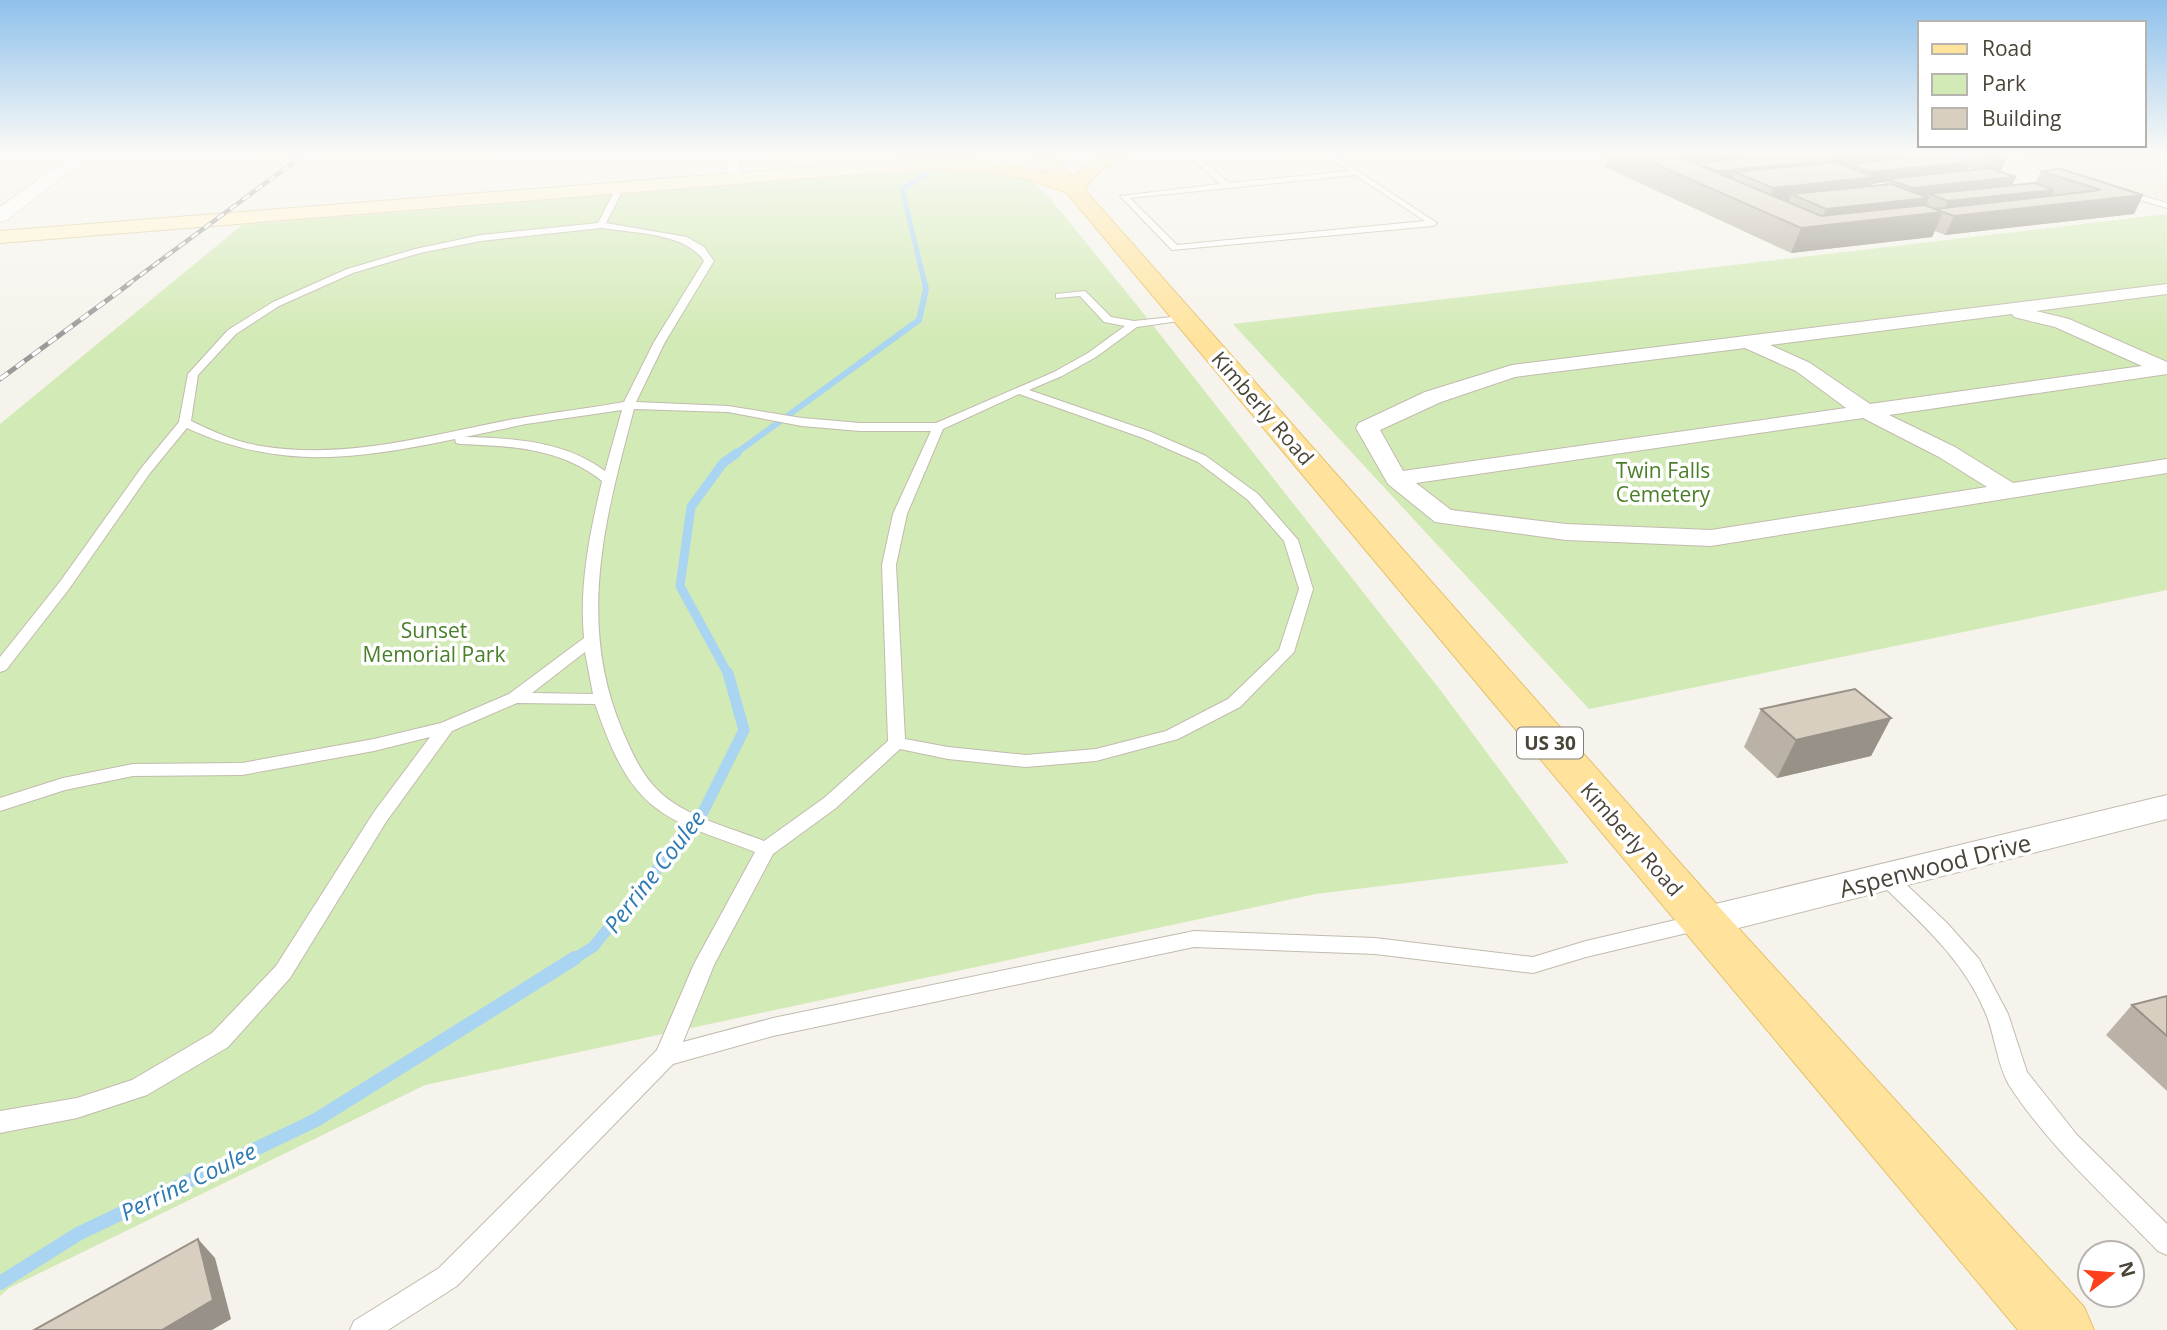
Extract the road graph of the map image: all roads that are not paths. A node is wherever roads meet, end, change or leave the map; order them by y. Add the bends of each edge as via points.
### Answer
1 (265, 216) edge
2 (606, 216) edge
3 (1098, 216) edge
4 (1144, 216) edge
5 (1422, 216) edge
6 (601, 225) junction
7 (0, 237) edge
8 (2167, 289) edge
9 (1059, 296) dead end
10 (2004, 309) junction
11 (1186, 317) junction
12 (1134, 324) junction
13 (1751, 343) junction
14 (2166, 368) edge
15 (1020, 391) junction
16 (629, 405) junction
17 (1865, 411) junction
18 (185, 423) junction
19 (939, 428) junction
20 (440, 440) junction
21 (2167, 466) edge
22 (1396, 479) junction
23 (608, 480) junction
24 (2011, 492) junction
25 (591, 640) junction
26 (0, 667) edge
27 (515, 698) junction
28 (602, 699) junction
29 (446, 727) junction
30 (897, 743) junction
31 (0, 805) edge
32 (2167, 807) edge
33 (766, 849) junction
34 (1887, 878) junction
35 (1703, 922) junction
36 (666, 1056) junction
37 (0, 1122) edge
38 (2167, 1242) edge
39 (363, 1330) edge
40 (2061, 1330) edge

1 - 7 main road
2 - 6 lane
3 - 11 main road, Kimberly Road / US 30
4 - 5 lane via 1175,248 1433,223
6 - 16 lane via 684,239 701,249 709,261 702,281 672,320 642,373
6 - 18 lane via 481,238 418,251 350,271 275,304 232,332 193,374
8 - 10 street
9 - 12 lane via 1082,293 1108,320
10 - 13 street
10 - 14 street via 2062,323
11 - 12 lane
11 - 35 main road, Kimberly Road / US 30
12 - 15 lane via 1092,355
13 - 17 street via 1803,367
13 - 22 street via 1512,371 1433,397 1367,428
14 - 17 street
15 - 19 lane
15 - 30 lane via 1202,459 1253,497 1291,540 1306,589 1286,652 1234,703 1172,735 1096,755 1026,761
16 - 19 lane via 728,409 860,427
16 - 20 lane
16 - 23 lane
17 - 22 street
17 - 24 street via 1947,452
18 - 20 lane via 210,437 273,453 323,455
18 - 26 lane
19 - 30 lane via 900,514 889,565
20 - 23 lane via 546,447 590,463
21 - 24 street
22 - 24 street via 1444,517 1566,532 1711,538
23 - 25 lane via 591,564
25 - 27 lane
25 - 28 lane
27 - 28 lane
27 - 29 lane
28 - 33 lane via 631,769 649,793 667,808
29 - 31 lane via 243,769 133,770 63,784
29 - 37 lane via 380,817 283,972 219,1040 139,1088 77,1108
30 - 33 lane via 830,803
32 - 34 street, Aspenwood Drive
33 - 36 lane via 704,964
34 - 35 street, Aspenwood Drive
34 - 38 lane via 1972,965 1997,1014 2017,1077 2069,1143
35 - 36 lane via 1533,965 1375,946 1194,939 773,1027
35 - 40 main road, Kimberly Road / US 30
36 - 39 lane via 448,1277

